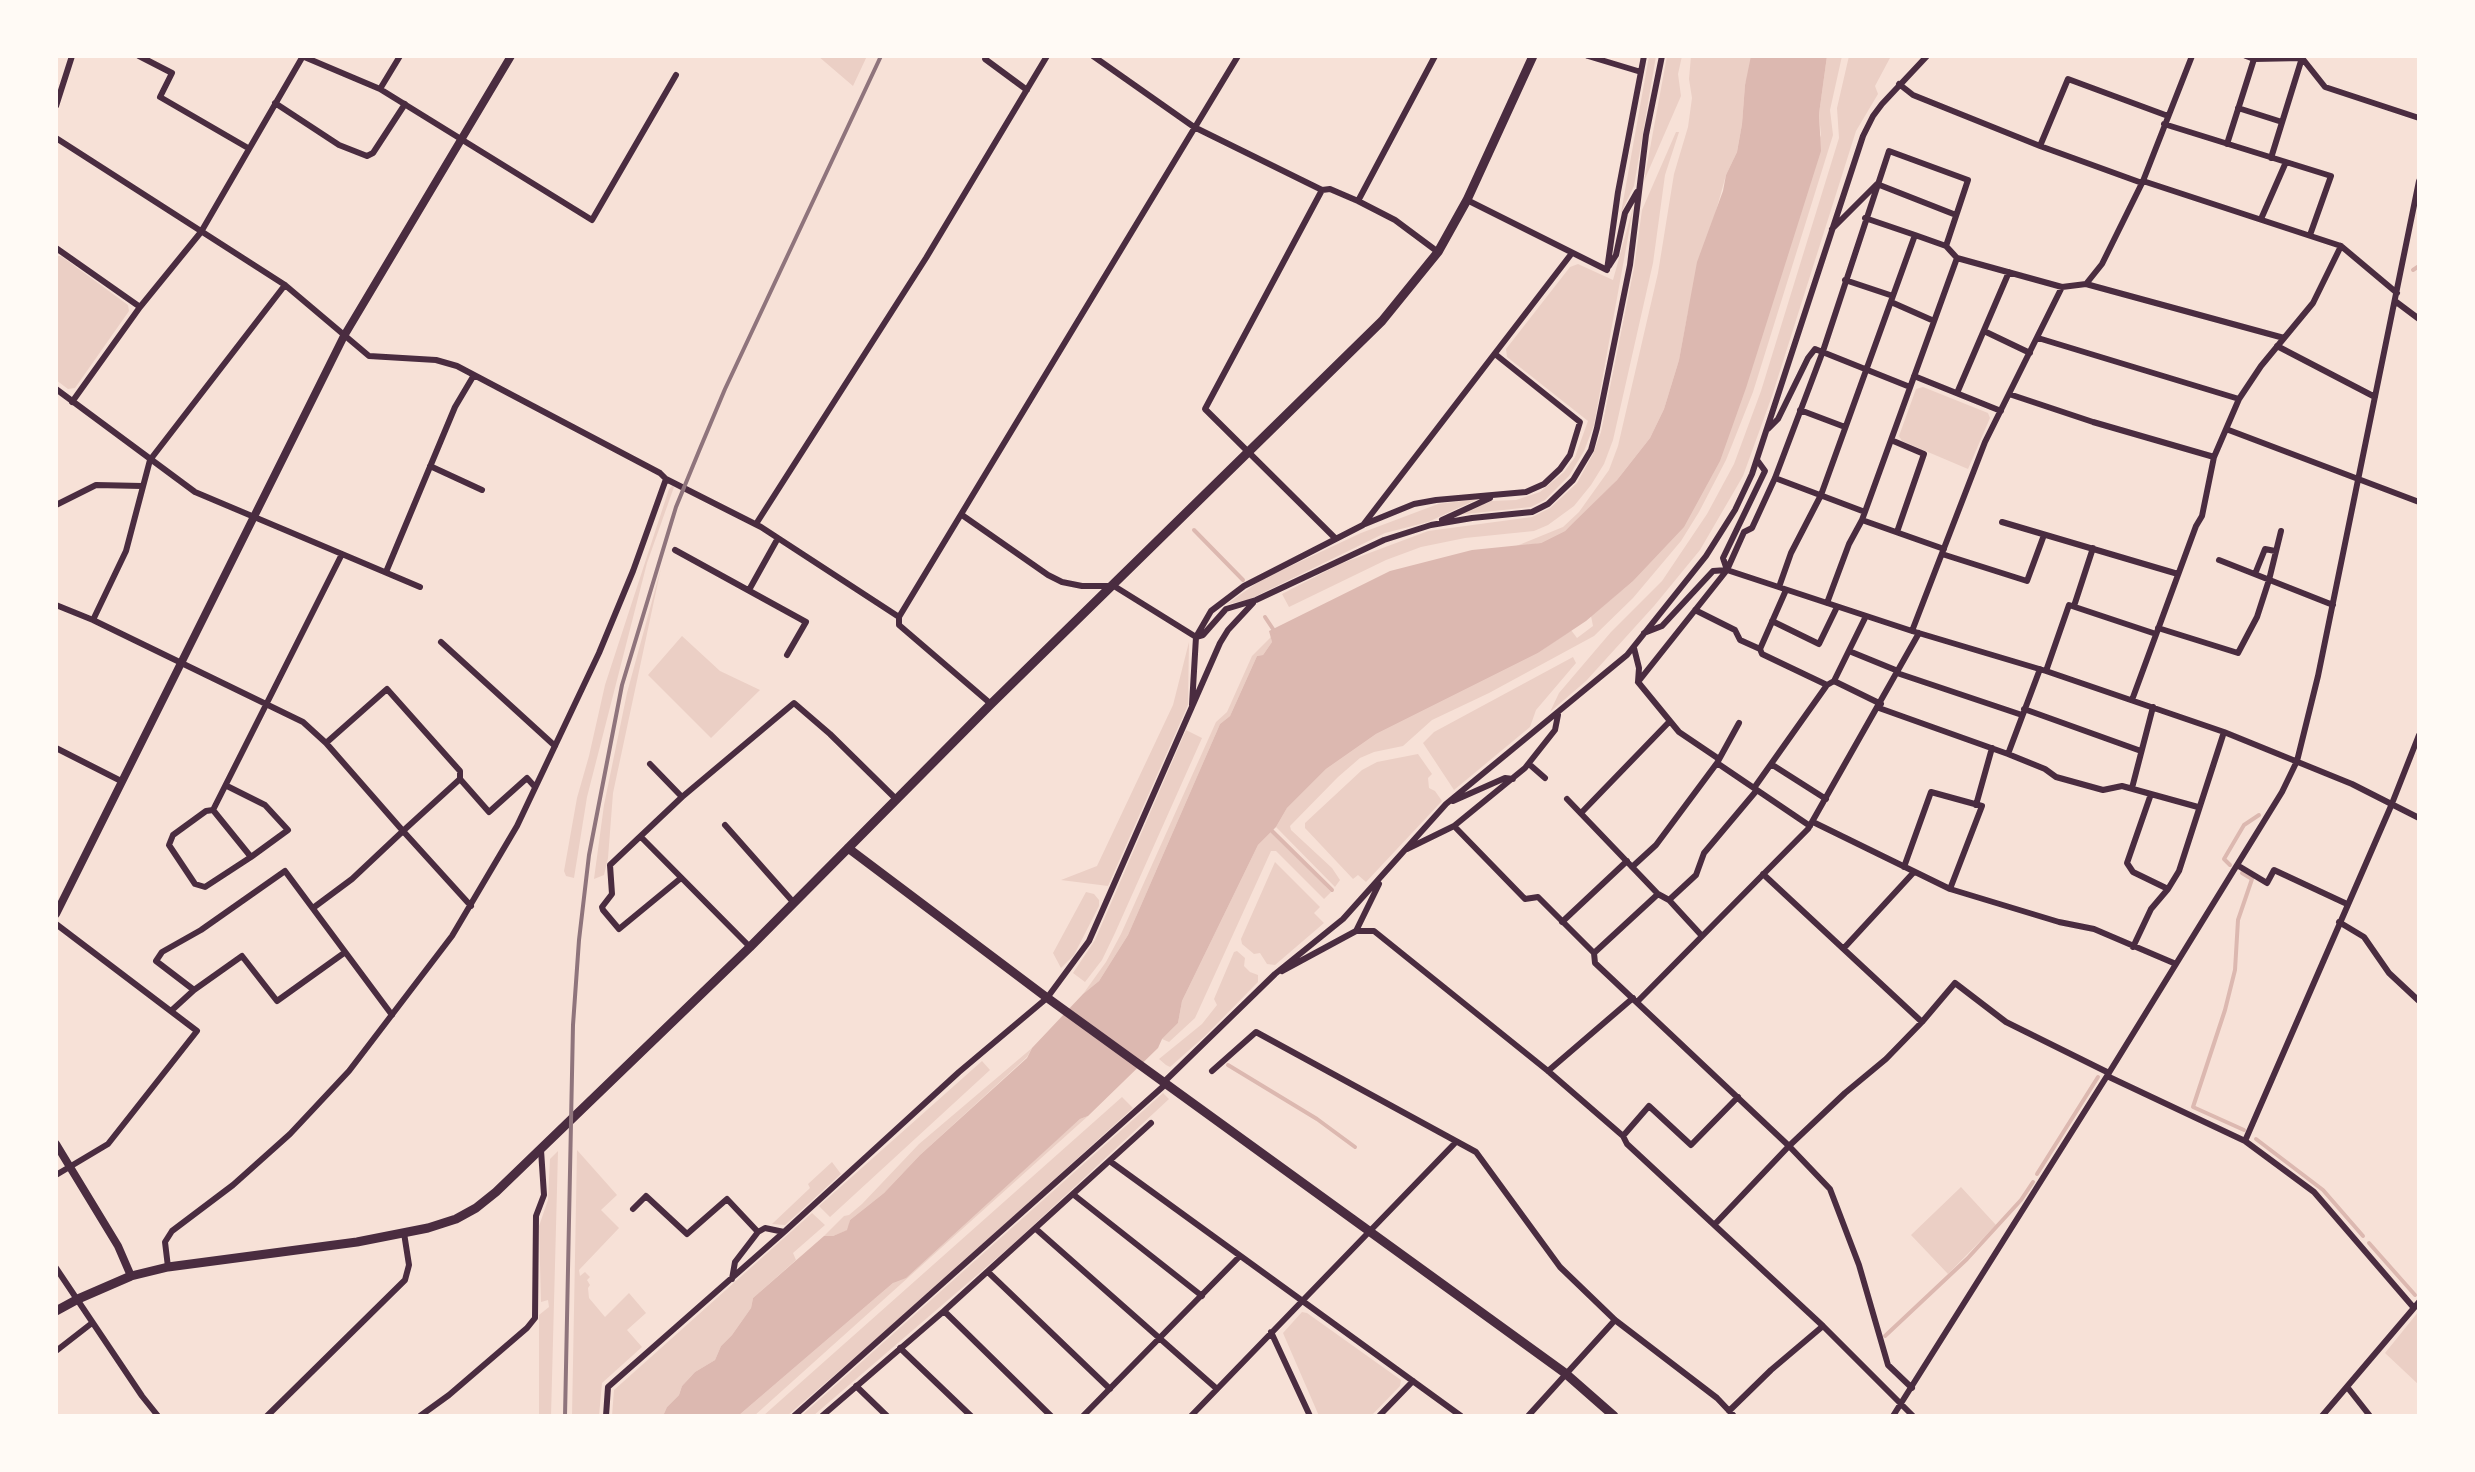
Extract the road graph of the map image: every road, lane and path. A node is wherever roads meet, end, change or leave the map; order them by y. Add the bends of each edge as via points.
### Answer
1 (72, 56) edge
2 (139, 56) edge
3 (302, 56) edge
4 (400, 56) edge
5 (511, 56) edge
6 (986, 56) edge
7 (1047, 56) edge
8 (1093, 56) edge
9 (1238, 56) edge
10 (1435, 56) edge
11 (1533, 56) edge
12 (1588, 56) edge
13 (1644, 56) edge
14 (1662, 56) edge
15 (1927, 56) edge
16 (2192, 56) edge
17 (2246, 56) edge
18 (2302, 58) edge
19 (2254, 59) junction
20 (1641, 72) junction
21 (676, 75) dead end
22 (1899, 84) junction
23 (380, 89) junction
24 (1027, 90) junction
25 (275, 103) junction
26 (405, 104) junction
27 (56, 106) edge
28 (2238, 108) junction
29 (2419, 118) edge
30 (2166, 120) junction
31 (2282, 122) junction
32 (1194, 127) junction
33 (56, 138) edge
34 (461, 139) junction
35 (2227, 144) junction
36 (2040, 146) junction
37 (248, 148) junction
38 (2271, 158) junction
39 (2286, 162) junction
40 (2419, 181) edge
41 (2142, 182) junction
42 (1877, 184) junction
43 (1639, 189) junction
44 (1322, 190) junction
45 (1467, 200) junction
46 (1358, 201) junction
47 (1956, 215) junction
48 (1865, 218) junction
49 (2261, 219) junction
50 (1831, 230) junction
51 (201, 232) junction
52 (1915, 235) junction
53 (2310, 235) junction
54 (1946, 246) junction
55 (2341, 246) junction
56 (56, 248) edge
57 (1438, 252) junction
58 (1572, 253) junction
59 (1957, 258) junction
60 (1607, 270) junction
61 (2009, 272) junction
62 (1845, 280) junction
63 (2086, 284) junction
64 (285, 285) junction
65 (2062, 287) junction
66 (2396, 297) junction
67 (1892, 299) junction
68 (140, 307) junction
69 (2419, 319) edge
70 (1934, 321) junction
71 (1984, 331) junction
72 (344, 336) junction
73 (2038, 338) junction
74 (2284, 338) junction
75 (2277, 346) junction
76 (1823, 351) junction
77 (2030, 353) junction
78 (1495, 354) junction
79 (1867, 369) junction
80 (474, 375) junction
81 (1914, 376) junction
82 (1910, 387) junction
83 (56, 389) edge
84 (1957, 393) junction
85 (2009, 394) junction
86 (2375, 397) junction
87 (2239, 399) junction
88 (72, 402) junction
89 (1800, 410) junction
90 (2001, 411) junction
91 (1845, 427) junction
92 (2226, 429) junction
93 (1766, 430) junction
94 (1891, 440) junction
95 (1249, 453) junction
96 (2214, 457) junction
97 (150, 460) junction
98 (1757, 460) junction
99 (430, 466) junction
100 (2358, 477) junction
101 (1775, 478) junction
102 (666, 479) junction
103 (142, 486) junction
104 (482, 490) dead end
105 (1821, 495) junction
106 (1495, 496) junction
107 (2419, 502) edge
108 (56, 505) edge
109 (1865, 512) junction
110 (962, 515) junction
111 (252, 517) junction
112 (1862, 520) junction
113 (2002, 522) dead end
114 (756, 524) junction
115 (1363, 525) junction
116 (1431, 525) junction
117 (2281, 531) dead end
118 (1897, 532) junction
119 (2044, 535) junction
120 (778, 538) junction
121 (1335, 538) junction
122 (2093, 548) junction
123 (675, 550) dead end
124 (2275, 551) junction
125 (1943, 552) junction
126 (342, 554) junction
127 (2219, 560) dead end
128 (1727, 570) junction
129 (386, 572) junction
130 (2178, 574) junction
131 (2255, 574) junction
132 (2269, 580) junction
133 (1114, 586) junction
134 (420, 587) dead end
135 (1782, 588) junction
136 (749, 590) junction
137 (1256, 600) junction
138 (1827, 603) junction
139 (56, 605) edge
140 (2333, 605) junction
141 (2074, 606) junction
142 (1837, 607) junction
143 (1695, 610) junction
144 (1866, 616) junction
145 (899, 617) junction
146 (93, 620) junction
147 (1772, 621) junction
148 (2157, 631) junction
149 (1915, 632) junction
150 (1643, 634) junction
151 (1196, 637) junction
152 (441, 642) dead end
153 (1634, 648) junction
154 (1760, 649) junction
155 (1849, 651) junction
156 (787, 655) dead end
157 (181, 663) junction
158 (2043, 670) junction
159 (1898, 672) junction
160 (1638, 682) junction
161 (1831, 683) junction
162 (2132, 700) junction
163 (991, 704) junction
164 (267, 705) junction
165 (1880, 706) junction
166 (2153, 707) junction
167 (1192, 708) junction
168 (2023, 712) junction
169 (1559, 714) junction
170 (1670, 721) junction
171 (1739, 723) dead end
172 (2224, 732) junction
173 (2419, 735) edge
174 (326, 743) junction
175 (555, 746) junction
176 (56, 748) edge
177 (1992, 748) junction
178 (2141, 751) junction
179 (2008, 754) junction
180 (1718, 761) junction
181 (2297, 761) junction
182 (650, 764) dead end
183 (1529, 764) junction
184 (1771, 764) junction
185 (1545, 778) dead end
186 (460, 779) junction
187 (1513, 779) junction
188 (121, 781) junction
189 (227, 786) junction
190 (535, 787) junction
191 (2132, 788) junction
192 (1756, 789) junction
193 (2151, 794) junction
194 (682, 797) junction
195 (896, 799) junction
196 (1567, 799) dead end
197 (1826, 799) junction
198 (1446, 804) junction
199 (1976, 805) junction
200 (2391, 806) junction
201 (2198, 807) junction
202 (213, 810) junction
203 (1582, 812) junction
204 (2419, 818) edge
205 (1811, 824) junction
206 (725, 825) dead end
207 (1454, 826) junction
208 (403, 831) junction
209 (641, 837) junction
210 (848, 848) junction
211 (1403, 851) junction
212 (251, 857) junction
213 (1629, 864) junction
214 (2237, 865) junction
215 (1904, 867) junction
216 (1914, 872) junction
217 (1763, 874) junction
218 (681, 878) junction
219 (1380, 879) junction
220 (1950, 889) junction
221 (2168, 889) junction
222 (1658, 894) junction
223 (1669, 900) junction
224 (794, 903) junction
225 (2347, 904) junction
226 (471, 906) junction
227 (313, 908) junction
228 (56, 914) edge
229 (1562, 922) junction
230 (2339, 922) junction
231 (56, 924) edge
232 (1356, 931) junction
233 (1702, 936) junction
234 (750, 947) junction
235 (2133, 947) junction
236 (1844, 948) junction
237 (344, 953) junction
238 (1594, 953) junction
239 (2176, 964) junction
240 (1275, 974) junction
241 (194, 990) junction
242 (1050, 1000) junction
243 (1635, 1000) junction
244 (2419, 1001) edge
245 (171, 1011) junction
246 (392, 1015) junction
247 (1922, 1022) junction
248 (1212, 1071) dead end
249 (1548, 1071) junction
250 (2108, 1075) junction
251 (1164, 1081) junction
252 (1738, 1097) junction
253 (1151, 1123) dead end
254 (1623, 1136) junction
255 (2245, 1141) junction
256 (1456, 1142) junction
257 (56, 1144) edge
258 (1789, 1146) junction
259 (541, 1150) junction
260 (1111, 1162) junction
261 (70, 1167) junction
262 (56, 1175) edge
263 (1074, 1195) junction
264 (633, 1209) dead end
265 (1715, 1224) junction
266 (1036, 1229) junction
267 (1369, 1230) junction
268 (758, 1232) junction
269 (784, 1232) junction
270 (404, 1233) junction
271 (1240, 1256) junction
272 (168, 1267) junction
273 (56, 1268) edge
274 (988, 1272) junction
275 (131, 1276) junction
276 (732, 1279) junction
277 (1202, 1296) junction
278 (78, 1299) junction
279 (1301, 1301) junction
280 (2416, 1305) edge
281 (56, 1311) edge
282 (944, 1311) junction
283 (1615, 1320) junction
284 (92, 1323) junction
285 (1823, 1326) junction
286 (1271, 1332) junction
287 (1161, 1339) junction
288 (900, 1348) junction
289 (56, 1351) edge
290 (1565, 1373) junction
291 (1413, 1381) junction
292 (856, 1386) junction
293 (1912, 1388) junction
294 (2348, 1388) junction
295 (1110, 1389) junction
296 (1217, 1389) junction
297 (1902, 1404) junction
298 (1731, 1413) edge
299 (158, 1416) edge
300 (267, 1416) edge
301 (420, 1416) edge
302 (606, 1416) edge
303 (794, 1416) edge
304 (822, 1416) edge
305 (887, 1416) edge
306 (971, 1416) edge
307 (1051, 1416) edge
308 (1083, 1416) edge
309 (1191, 1416) edge
310 (1310, 1416) edge
311 (1379, 1416) edge
312 (1461, 1416) edge
313 (1528, 1416) edge
314 (1614, 1416) edge
315 (1893, 1416) edge
316 (1913, 1416) edge
317 (2322, 1416) edge
318 (2370, 1416) edge

1 - 27 street
2 - 37 street via 172,73 160,97
3 - 23 street
3 - 25 street
4 - 23 street
5 - 34 street
6 - 24 street
7 - 24 street
8 - 32 street
9 - 32 street
10 - 46 street
11 - 45 main road
12 - 20 street
13 - 20 street
14 - 43 street
15 - 22 street
16 - 30 street
17 - 19 street
18 - 19 street
18 - 29 street via 2325,87
18 - 31 street
19 - 28 street
20 - 60 street
21 - 34 street via 592,220
22 - 36 street via 1913,95
22 - 50 street via 1868,126
23 - 26 street
24 - 114 street
25 - 26 street via 339,145 367,156
25 - 37 street
26 - 34 street
28 - 31 street
28 - 35 street
30 - 35 street
30 - 36 street via 2068,79
30 - 41 street
31 - 38 street
32 - 44 street
32 - 110 street
33 - 51 street
34 - 72 street
35 - 38 street
36 - 41 street
37 - 51 street
38 - 39 street
39 - 49 street
39 - 53 street via 2331,176
40 - 66 street
41 - 49 street
41 - 63 street via 2102,264
42 - 47 street
42 - 47 street via 1889,151 1968,180
42 - 48 street
42 - 50 street
43 - 60 street via 1625,213 1616,255
43 - 116 street via 1630,265 1597,428 1573,480 1532,512
44 - 46 street
44 - 95 street via 1205,409
45 - 57 main road
45 - 58 street
46 - 57 street
47 - 54 street
48 - 52 street
48 - 62 street
49 - 53 street
50 - 93 street
51 - 64 street
51 - 68 street
52 - 54 street
52 - 67 street
53 - 55 street
54 - 59 street
55 - 66 street
55 - 74 street via 2313,303
56 - 68 street
57 - 95 main road via 1382,321
58 - 60 street
58 - 78 street
59 - 61 street
59 - 70 street
61 - 65 street
61 - 71 street
62 - 67 street
62 - 76 street
63 - 65 street
63 - 74 street
64 - 72 street
64 - 97 street
65 - 73 street
66 - 69 street
66 - 86 street
67 - 70 street
67 - 79 street
68 - 88 street
70 - 81 street
71 - 77 street
71 - 84 street
72 - 80 street via 369,356 436,360
72 - 111 street
73 - 77 street
73 - 87 street
74 - 75 street
75 - 86 street
75 - 87 street
76 - 79 street
76 - 89 street
76 - 93 street via 1815,349 1808,358 1778,419
77 - 85 street
78 - 106 street via 1580,422 1570,455 1544,484
78 - 115 street
79 - 82 street
79 - 91 street
80 - 99 street
80 - 102 street
81 - 82 street
81 - 84 street
82 - 94 street
83 - 88 street
84 - 90 street
85 - 90 street
85 - 96 street
86 - 100 street
87 - 92 street
88 - 97 street
89 - 91 street
89 - 101 street
90 - 125 street
91 - 105 street
92 - 96 street
92 - 100 street
93 - 98 street
94 - 109 street
94 - 118 street via 1924,454
95 - 121 street
95 - 133 main road
96 - 130 street via 2202,516
97 - 103 street
97 - 111 street via 195,492
98 - 128 street via 1765,471 1723,558
98 - 150 street via 1735,510 1706,556
99 - 104 street
99 - 129 street
100 - 107 street
100 - 140 street
101 - 105 street
101 - 128 street
102 - 114 street
102 - 175 street via 605,640
103 - 108 street via 96,485
103 - 146 street via 126,551
105 - 109 street
105 - 135 street via 1791,553
106 - 115 street via 1414,504
106 - 116 street
109 - 112 street
110 - 133 street via 1062,582
110 - 145 street
111 - 126 street
111 - 157 street
112 - 118 street
112 - 138 street
113 - 119 street
114 - 120 street
115 - 121 street
116 - 137 street via 1384,540
117 - 124 street
118 - 125 street
119 - 122 street
119 - 125 street via 2027,581
120 - 136 street
120 - 145 street
121 - 151 street via 1244,586 1211,611
122 - 130 street
122 - 141 street
123 - 136 street
124 - 131 street via 2265,549
124 - 132 street
125 - 149 street
126 - 129 street
126 - 164 street
127 - 131 street
128 - 135 street
128 - 143 street
128 - 150 street via 1713,571 1662,626
129 - 134 street
130 - 148 street
131 - 132 street
132 - 140 street
132 - 148 street via 2238,653
133 - 151 street
133 - 163 main road
135 - 138 street
135 - 147 street
136 - 156 street via 806,622
137 - 151 street via 1226,609
137 - 167 street via 1220,643
138 - 142 street
139 - 146 street
140 - 181 street
141 - 148 street
141 - 158 street via 2069,605
142 - 144 street
142 - 147 street via 1819,644
143 - 154 street
143 - 160 street
144 - 149 street
144 - 155 street
145 - 163 street via 899,625
146 - 157 street
147 - 154 street
148 - 162 street
149 - 158 street
149 - 159 street
150 - 153 street
151 - 167 street
152 - 175 street
153 - 160 street
153 - 169 street
154 - 161 street
155 - 159 street
155 - 161 street
157 - 164 street
157 - 188 street
158 - 162 street
158 - 168 street
159 - 165 street
159 - 168 street
160 - 170 street
161 - 165 street
161 - 184 street
162 - 166 street
163 - 195 main road
164 - 174 street via 313,729
164 - 189 street
165 - 177 street
165 - 197 street
166 - 172 street
166 - 178 street
167 - 242 street via 1089,941
168 - 178 street
168 - 179 street
169 - 183 street via 1555,730
169 - 198 street
170 - 180 street
170 - 203 street
171 - 180 street
172 - 181 street
172 - 201 street
173 - 200 street
174 - 186 street via 387,689 460,771
174 - 208 street
175 - 190 street
176 - 188 street
177 - 179 street
177 - 199 street
178 - 191 street
179 - 191 street via 2056,777 2103,790
180 - 192 street
180 - 213 street via 1656,845
181 - 200 street
181 - 214 street
182 - 194 street
183 - 185 street
183 - 187 street
184 - 192 street
184 - 197 street
186 - 190 street via 489,812 527,778
186 - 208 street
187 - 198 street
187 - 207 street
188 - 228 street
189 - 202 street
189 - 212 street via 265,805 288,830
190 - 226 street
191 - 193 street
192 - 205 street
192 - 223 street via 1704,853 1696,875
193 - 201 street
193 - 221 street via 2127,863 2133,872
194 - 195 street via 794,703
194 - 209 street
195 - 210 main road
196 - 203 street
197 - 205 street
198 - 211 street
199 - 215 street via 1931,792
199 - 220 street via 1982,806
200 - 204 street
200 - 225 street
201 - 221 street via 2179,871
202 - 212 street
202 - 212 street via 173,835 169,845 195,884 205,887
203 - 213 street
205 - 215 street
205 - 217 street
206 - 224 street
207 - 211 street
207 - 229 street via 1525,899 1538,897
208 - 226 street
208 - 227 street
209 - 218 street
209 - 218 street via 610,865 612,894 602,907 619,929
210 - 224 main road
210 - 242 main road
211 - 219 street
213 - 222 street
213 - 229 street
214 - 225 street via 2267,883 2274,870
214 - 239 street
215 - 216 street
216 - 220 street
216 - 236 street
217 - 233 street
217 - 236 street
218 - 234 street
219 - 232 street
219 - 240 street via 1343,919
220 - 235 street via 2094,929
221 - 235 street via 2151,909
222 - 223 street
222 - 238 street
223 - 233 street
224 - 234 main road
225 - 230 street
226 - 246 street
227 - 237 street
227 - 241 street via 285,871 162,952 156,961
229 - 238 street
230 - 244 street via 2364,937 2389,973
230 - 255 street
231 - 245 street
232 - 240 street
232 - 249 street via 1374,931
233 - 243 street
234 - 259 main road
235 - 239 street
236 - 247 street
237 - 241 street via 277,1001 242,956
237 - 246 street
238 - 243 street via 1595,963
239 - 250 street
240 - 251 street
241 - 245 street
242 - 251 main road
242 - 269 street via 942,1087
243 - 249 street
243 - 252 street
245 - 261 street via 197,1031 108,1144
246 - 272 street via 366,1052 290,1134 172,1231 165,1242
247 - 250 street via 1955,983 2006,1022
247 - 258 street
248 - 256 street via 1256,1032
249 - 254 street
250 - 255 street
250 - 293 street
251 - 267 main road
251 - 303 street
252 - 254 street via 1691,1145 1649,1106
252 - 258 street
253 - 260 street
254 - 265 street
255 - 280 street via 2314,1192
256 - 267 street
256 - 283 street via 1476,1152 1560,1267
257 - 261 street
258 - 265 street
258 - 293 street via 1830,1189 1888,1365
259 - 270 main road via 476,1208
259 - 301 street via 544,1195 536,1216 535,1318
260 - 263 street
260 - 271 street
261 - 262 street
261 - 275 street
263 - 266 street
263 - 277 street
264 - 268 street via 646,1196 687,1234 727,1199
265 - 285 street
266 - 274 street
266 - 287 street
267 - 279 street
267 - 290 main road
268 - 269 street
268 - 276 street via 735,1262
269 - 276 street
270 - 272 main road
270 - 300 street via 409,1265 405,1280
271 - 277 street
271 - 279 street
272 - 275 main road
273 - 278 street
274 - 282 street
274 - 295 street
275 - 278 main road
276 - 302 street via 608,1387
277 - 287 street
278 - 281 main road
278 - 284 street
279 - 286 street
279 - 291 street
280 - 294 street
282 - 288 street
282 - 307 street
283 - 290 street
283 - 298 street
284 - 289 street
284 - 299 street
285 - 297 street
285 - 298 street
286 - 296 street
286 - 310 street
287 - 295 street
287 - 296 street
288 - 292 street
288 - 306 street
290 - 313 street
290 - 314 main road
291 - 311 street
291 - 312 street
292 - 304 street
292 - 305 street
293 - 297 street
294 - 317 street
294 - 318 street
295 - 308 street
296 - 309 street
297 - 315 street
297 - 316 street

